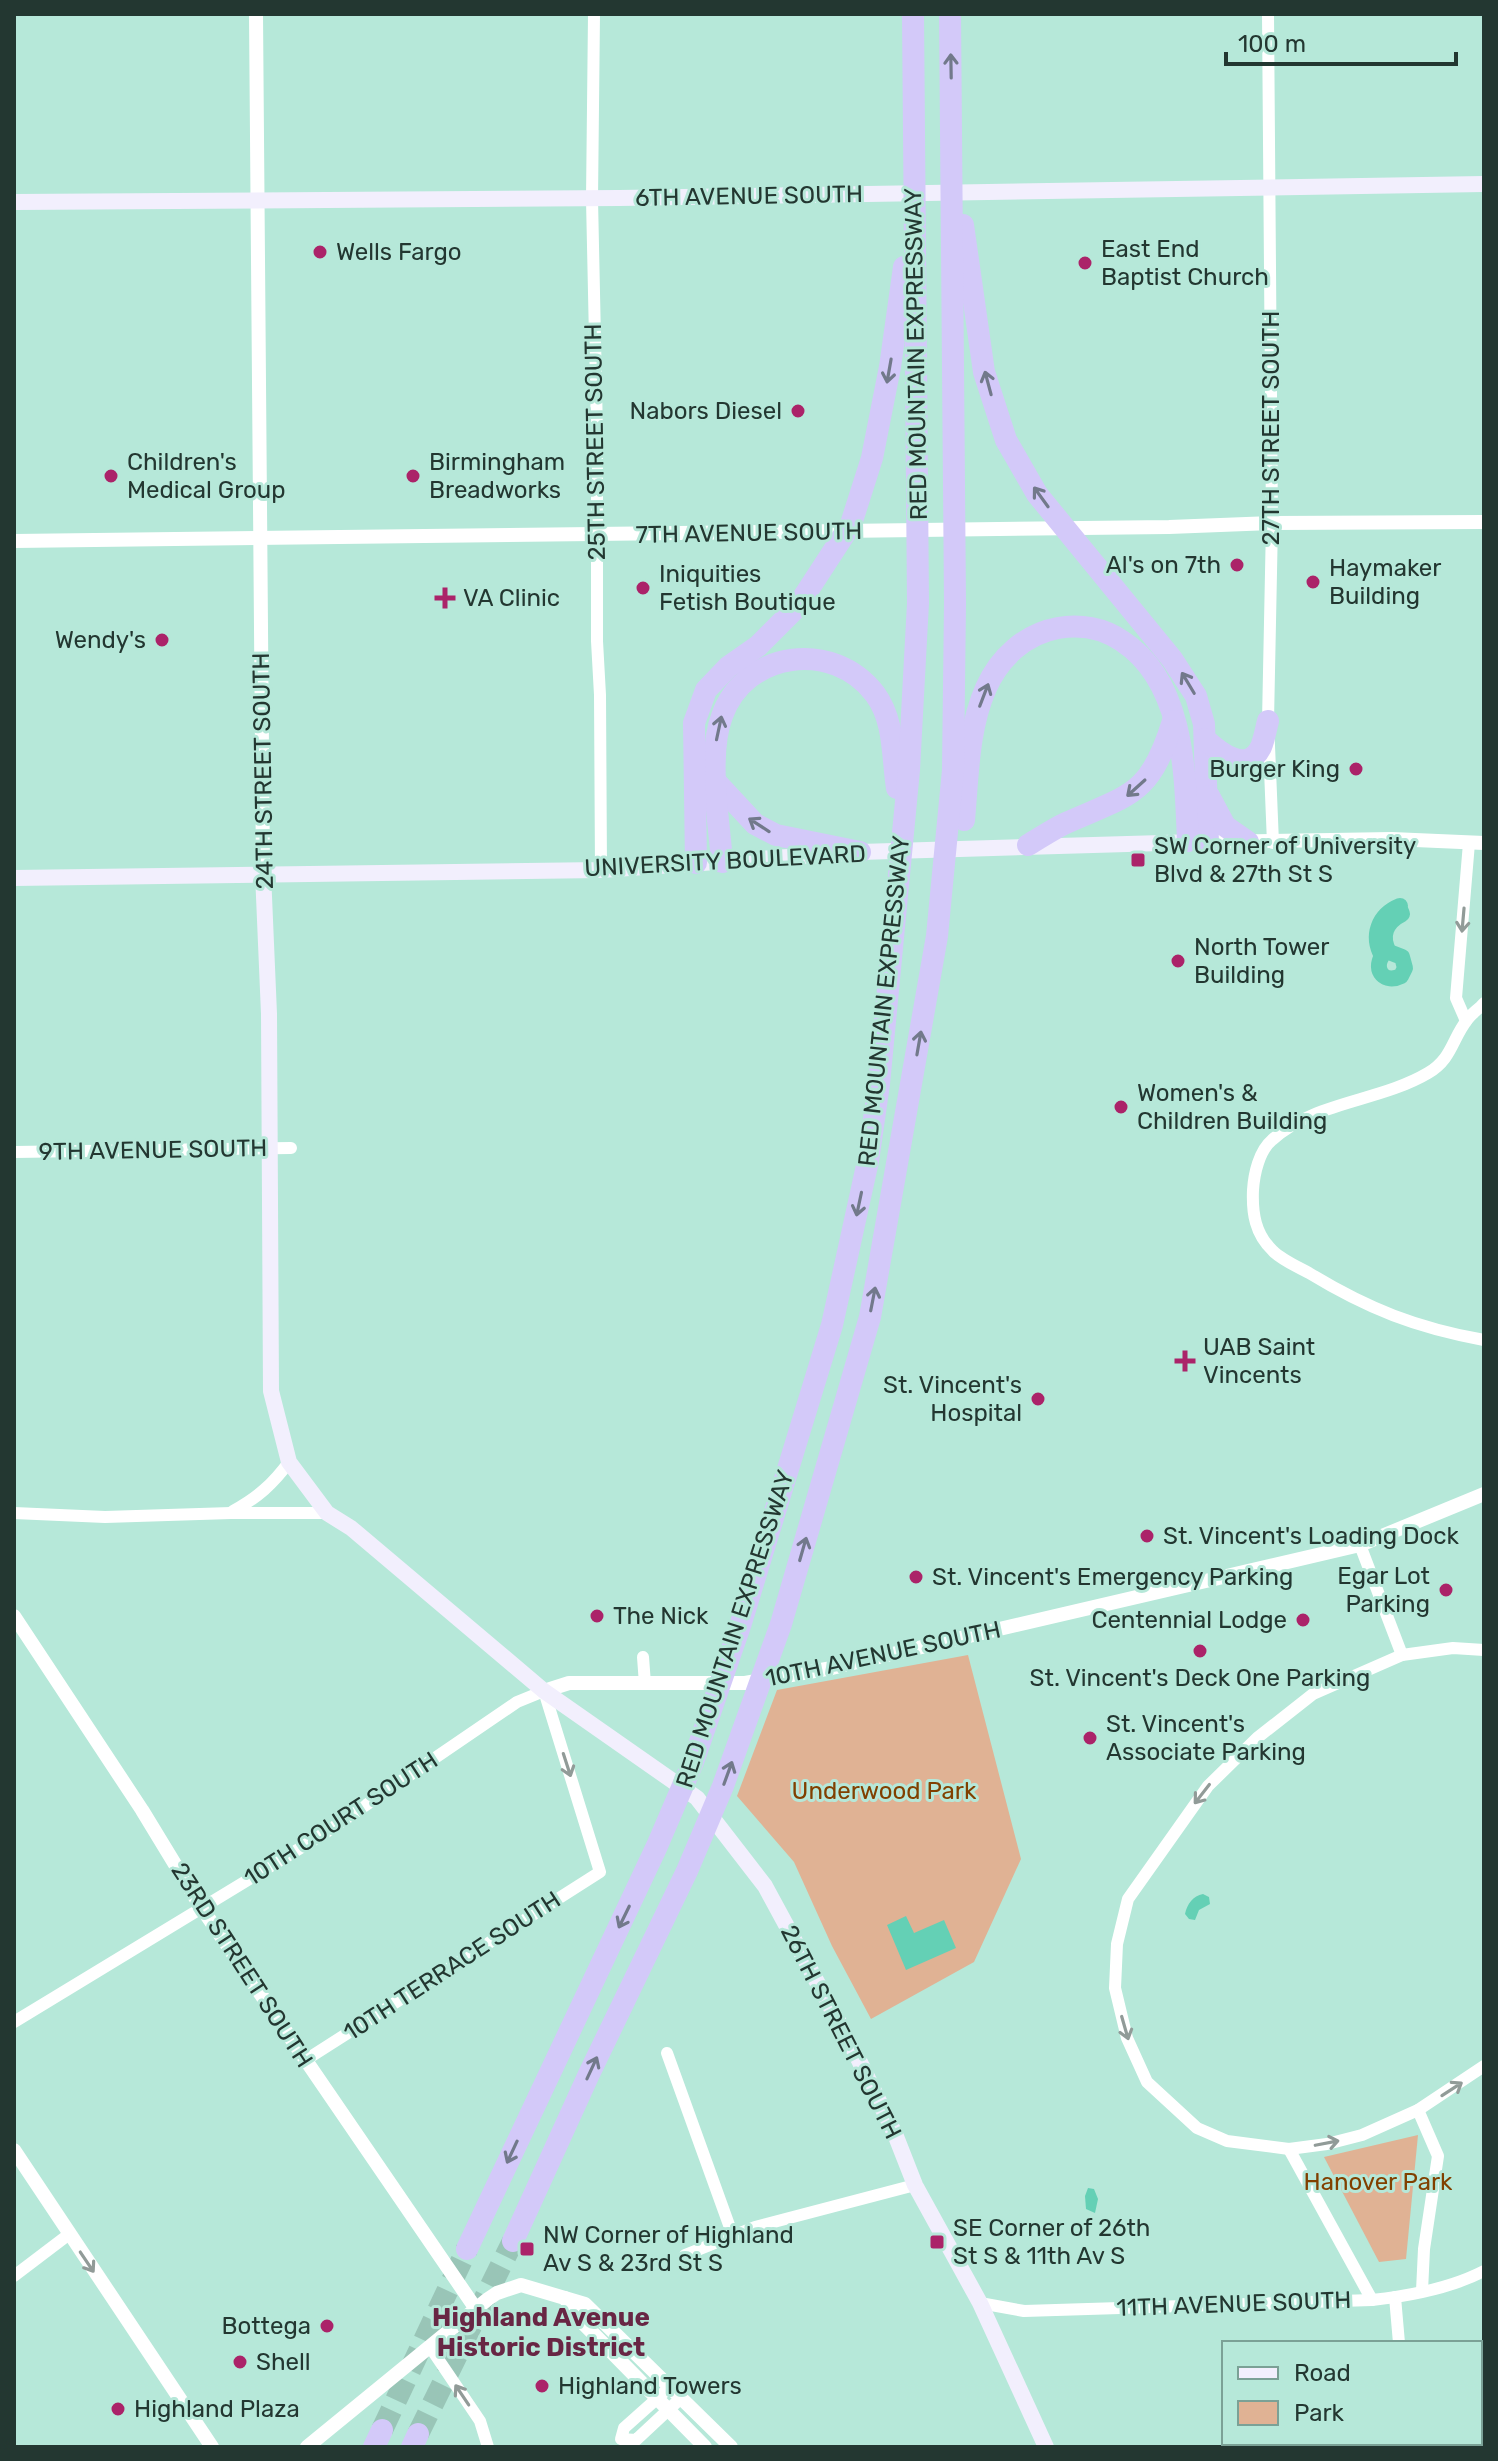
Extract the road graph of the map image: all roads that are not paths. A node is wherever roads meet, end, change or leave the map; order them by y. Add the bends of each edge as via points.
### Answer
1 (256, 14) edge
2 (594, 14) edge
3 (913, 14) edge
4 (950, 14) edge
5 (1268, 14) edge
6 (1484, 184) edge
7 (1271, 186) junction
8 (592, 199) junction
9 (258, 200) junction
10 (14, 202) edge
11 (961, 265) junction
12 (910, 266) junction
13 (1484, 522) edge
14 (1272, 523) junction
15 (596, 535) junction
16 (261, 537) junction
17 (14, 541) edge
18 (1173, 721) junction
19 (1268, 721) junction
20 (1205, 739) junction
21 (961, 770) junction
22 (902, 771) junction
23 (716, 782) junction
24 (1207, 792) junction
25 (1198, 842) junction
26 (1248, 842) junction
27 (1273, 843) junction
28 (1477, 843) edge
29 (1028, 845) junction
30 (860, 852) junction
31 (722, 862) junction
32 (696, 863) junction
33 (601, 870) junction
34 (263, 873) junction
35 (14, 878) edge
36 (1484, 1003) edge
37 (1466, 1021) junction
38 (291, 1148) dead end
39 (268, 1149) junction
40 (14, 1152) edge
41 (1484, 1340) edge
42 (289, 1462) junction
43 (1484, 1494) edge
44 (14, 1513) edge
45 (231, 1513) junction
46 (327, 1513) junction
47 (1360, 1545) junction
48 (14, 1616) edge
49 (1484, 1650) edge
50 (1402, 1655) junction
51 (643, 1657) dead end
52 (645, 1684) junction
53 (544, 1691) junction
54 (201, 1907) junction
55 (14, 2022) edge
56 (667, 2053) dead end
57 (304, 2061) junction
58 (1484, 2066) edge
59 (1418, 2110) junction
60 (1289, 2149) junction
61 (14, 2150) edge
62 (915, 2185) junction
63 (68, 2235) junction
64 (733, 2236) junction
65 (513, 2241) tunnel mouth
66 (467, 2249) tunnel mouth
67 (685, 2255) dead end
68 (1484, 2271) edge
69 (14, 2276) edge
70 (1422, 2291) junction
71 (1395, 2297) junction
72 (565, 2298) junction
73 (1372, 2300) junction
74 (980, 2303) junction
75 (476, 2309) junction
76 (1399, 2341) edge
77 (430, 2347) junction
78 (676, 2392) junction
79 (664, 2404) junction
80 (212, 2447) edge
81 (307, 2447) edge
82 (488, 2447) edge
83 (705, 2447) edge
84 (731, 2447) edge
85 (1046, 2447) edge

1 - 9 street, 24TH STREET SOUTH
2 - 8 street, 25TH STREET SOUTH
3 - 12 highway via 913,48 903,73
11 -> 4 highway, RED MOUNTAIN EXPRESSWAY via 952,166
5 - 7 street, 27TH STREET SOUTH
6 - 7 main road, 6TH AVENUE SOUTH
7 - 8 main road, 6TH AVENUE SOUTH
7 - 14 street, 27TH STREET SOUTH
8 - 9 main road, 6TH AVENUE SOUTH
8 - 15 street, 25TH STREET SOUTH
9 - 10 main road, 6TH AVENUE SOUTH
9 - 16 street, 24TH STREET SOUTH
20 -> 11 highway via 1190,684 1037,494 1014,456 984,372
11 - 21 highway, RED MOUNTAIN EXPRESSWAY via 955,455
12 - 22 highway, RED MOUNTAIN EXPRESSWAY via 918,603
12 -> 32 highway via 872,458 851,524 797,607 706,690 694,723
13 - 14 street, 7TH AVENUE SOUTH
14 - 15 street, 7TH AVENUE SOUTH
14 - 19 street, 27TH STREET SOUTH
15 - 16 street, 7TH AVENUE SOUTH
15 - 33 street, 25TH STREET SOUTH
16 - 17 street, 7TH AVENUE SOUTH
16 - 34 street, 24TH STREET SOUTH
21 -> 18 highway via 992,674 1022,643 1053,629 1087,627 1131,647 1159,680
18 - 25 highway
18 -> 29 highway via 1158,762 1138,788
19 - 20 highway via 1260,749 1246,759 1229,758
19 - 27 street, 27TH STREET SOUTH
20 - 24 highway
65 -> 21 highway, RED MOUNTAIN EXPRESSWAY via 687,1871 781,1624 870,1317 926,1002 938,989
23 -> 22 highway via 719,728 729,700 755,672 796,659 831,662 864,682 876,695
22 -> 66 highway, RED MOUNTAIN EXPRESSWAY via 904,825 879,1084 832,1325 698,1748
30 -> 23 highway via 776,835 755,824
23 - 31 highway
24 - 25 highway
24 - 26 highway via 1225,826
25 - 26 street, UNIVERSITY BOULEVARD
25 - 29 main road, UNIVERSITY BOULEVARD
26 - 27 street, UNIVERSITY BOULEVARD
27 - 28 street, UNIVERSITY BOULEVARD
28 -> 37 street via 1456,998
29 - 30 main road, UNIVERSITY BOULEVARD
30 - 31 main road, UNIVERSITY BOULEVARD
31 - 32 main road, UNIVERSITY BOULEVARD
32 - 33 main road, UNIVERSITY BOULEVARD
33 - 34 main road, UNIVERSITY BOULEVARD
34 - 35 main road, UNIVERSITY BOULEVARD
34 - 39 main road, 24TH STREET SOUTH
36 - 37 street
37 - 41 street via 1450,1054 1430,1072 1291,1125 1269,1143 1254,1174 1252,1215 1273,1252 1323,1282 1414,1324
38 - 39 street, 9TH AVENUE SOUTH
39 - 40 street, 9TH AVENUE SOUTH
39 - 42 main road, 24TH STREET SOUTH via 271,1391
42 - 45 street via 273,1483
42 - 46 main road, 24TH STREET SOUTH
43 - 47 street, 10TH AVENUE SOUTH
44 - 45 street
45 - 46 street
46 - 53 main road
47 - 50 street
47 - 52 street, 10TH AVENUE SOUTH via 832,1668 745,1683
48 - 54 street, 23RD STREET SOUTH
49 - 50 street
50 -> 60 street via 1313,1694 1284,1714 1208,1786 1128,1899 1117,1944 1115,1988 1127,2038 1147,2082 1197,2128 1227,2141
51 - 52 street
52 - 53 street, 10TH AVENUE SOUTH via 569,1683
53 - 54 street, 10TH COURT SOUTH via 517,1702 325,1833
53 -> 57 street, 10TH TERRACE SOUTH via 600,1872
53 - 62 main road, 26TH STREET SOUTH via 697,1798 765,1886 855,2052
54 - 55 street, 10TH COURT SOUTH
54 - 57 street, 23RD STREET SOUTH
56 - 64 street
57 - 75 street, 23RD STREET SOUTH
59 -> 58 street
60 -> 59 street via 1362,2135
59 - 70 street via 1438,2156
60 - 73 street
61 - 63 street
62 - 64 street
62 - 74 main road, 26TH STREET SOUTH
63 - 69 street
63 -> 80 street
64 - 67 street
68 - 70 street, 11TH AVENUE SOUTH
70 - 71 street, 11TH AVENUE SOUTH
71 - 73 street, 11TH AVENUE SOUTH
71 - 76 street
72 - 75 street via 521,2285 497,2293
72 - 78 street via 585,2304
72 - 79 street via 575,2315
73 - 74 street, 11TH AVENUE SOUTH via 1024,2311
74 - 85 main road, 26TH STREET SOUTH
75 - 77 street
77 - 81 street
82 -> 77 street via 480,2421
78 - 79 street
78 - 84 street
79 - 83 street

